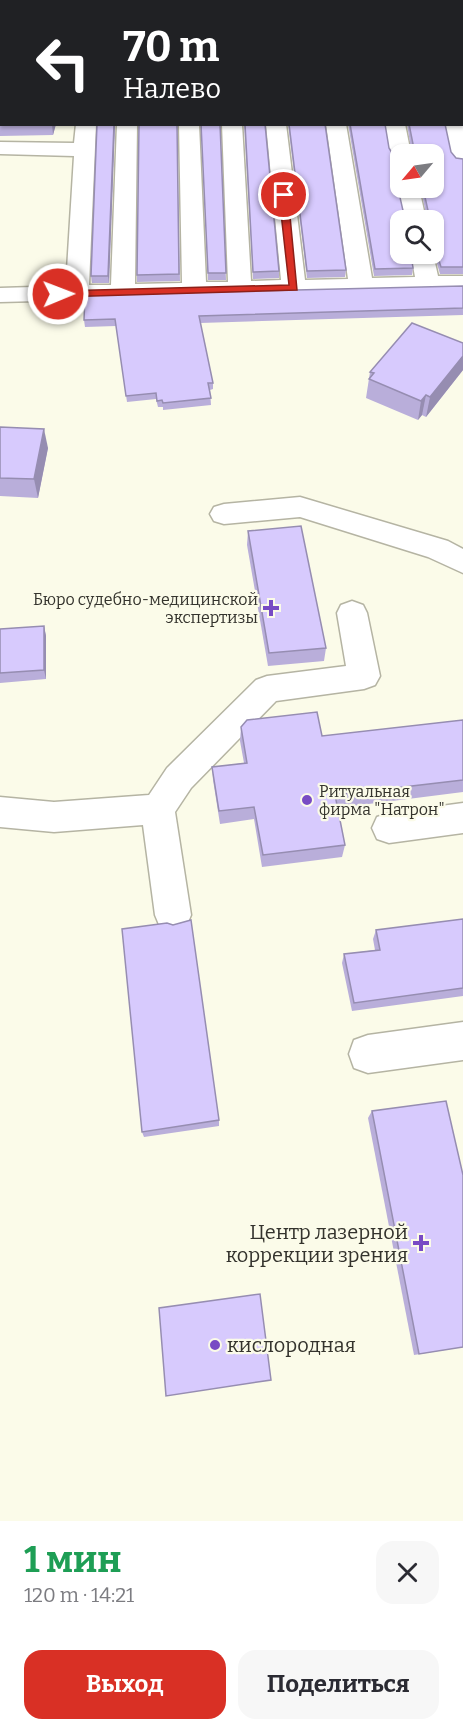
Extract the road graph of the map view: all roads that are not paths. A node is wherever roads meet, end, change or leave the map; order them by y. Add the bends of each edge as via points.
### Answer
1 (86, 126) edge
2 (127, 126) edge
3 (189, 126) edge
4 (232, 126) edge
5 (276, 126) edge
6 (336, 126) edge
7 (395, 126) edge
8 (455, 126) edge
9 (399, 144) edge
10 (0, 148) edge
11 (85, 150) junction
12 (463, 158) edge
13 (424, 264) edge
14 (463, 283) edge
15 (428, 284) junction
16 (361, 286) junction
17 (294, 288) junction
18 (240, 289) junction
19 (194, 290) junction
20 (123, 292) junction
21 (77, 294) junction
22 (0, 295) edge
23 (224, 514) dead end
24 (463, 562) edge
25 (352, 613) dead end
26 (158, 809) junction
27 (0, 812) edge
28 (463, 818) edge
29 (389, 828) dead end
30 (173, 915) dead end
31 (463, 1041) edge
32 (368, 1054) dead end

1 - 11 lane
2 - 20 lane
3 - 19 lane
4 - 18 lane
5 - 17 lane
6 - 16 lane
7 - 9 lane
8 - 12 lane
10 - 11 lane
11 - 21 lane
13 - 15 lane
14 - 15 lane
15 - 16 lane
16 - 17 lane
17 - 18 lane
18 - 19 lane
19 - 20 lane
20 - 21 lane
21 - 22 lane
23 - 24 lane via 300,507 438,549
25 - 26 lane via 364,676 267,688 179,778
26 - 27 lane via 54,818
26 - 30 lane
28 - 29 lane
31 - 32 lane

